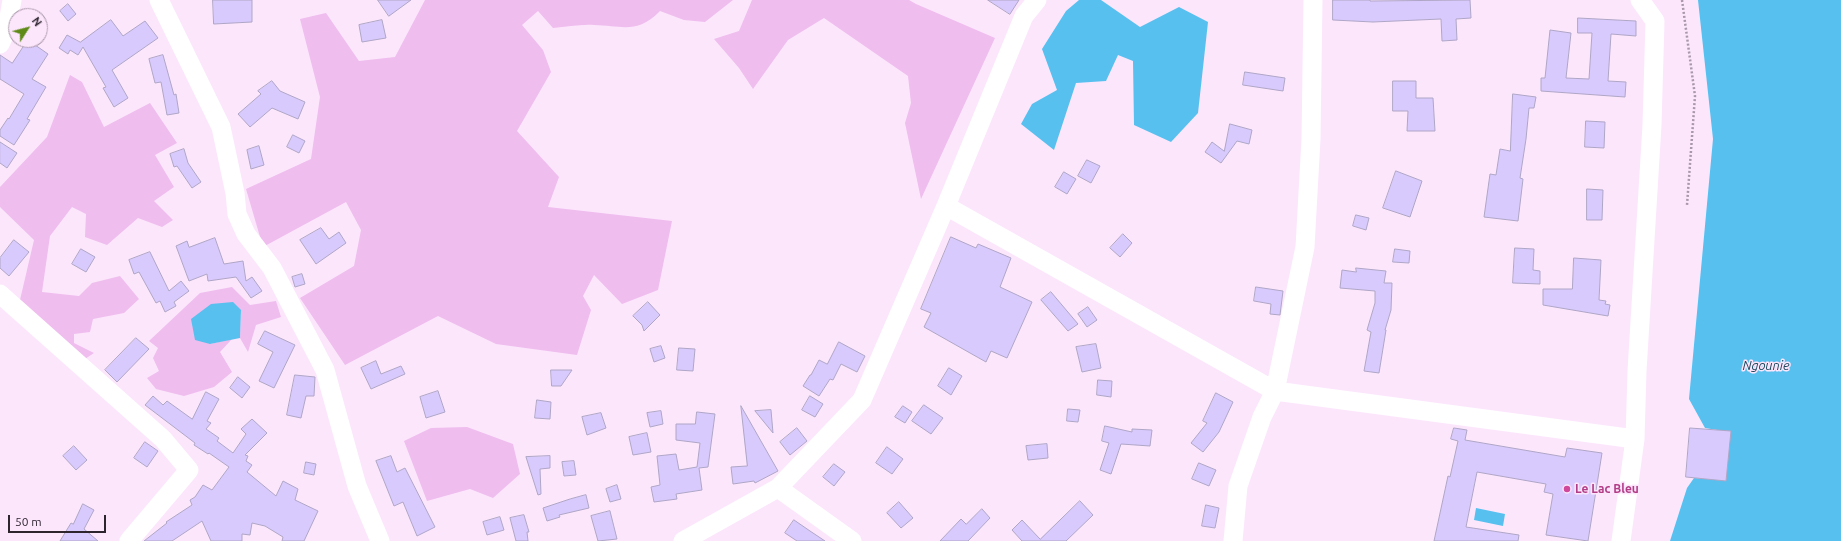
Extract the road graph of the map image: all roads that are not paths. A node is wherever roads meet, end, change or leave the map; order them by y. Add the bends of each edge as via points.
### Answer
1 (12, 0) edge
2 (159, 0) edge
3 (1037, 0) edge
4 (1313, 0) edge
5 (1640, 0) edge
6 (0, 44) edge
7 (946, 206) junction
8 (0, 294) edge
9 (1275, 392) junction
10 (1635, 439) junction
11 (778, 488) junction
12 (129, 541) edge
13 (380, 541) edge
14 (683, 541) edge
15 (852, 541) edge
16 (1233, 541) edge
17 (1621, 541) edge

1 - 6 street via 7,29
2 - 13 street via 222,126 237,214 246,234 272,268 325,370 357,486
3 - 7 street via 1024,16
4 - 9 street via 1311,139 1305,246
5 - 10 street via 1655,21 1652,126
7 - 9 street
7 - 11 street via 862,400
8 - 12 street via 163,439 189,470
9 - 10 street
9 - 16 street via 1262,417 1238,486
10 - 17 street
11 - 14 street
11 - 15 street

